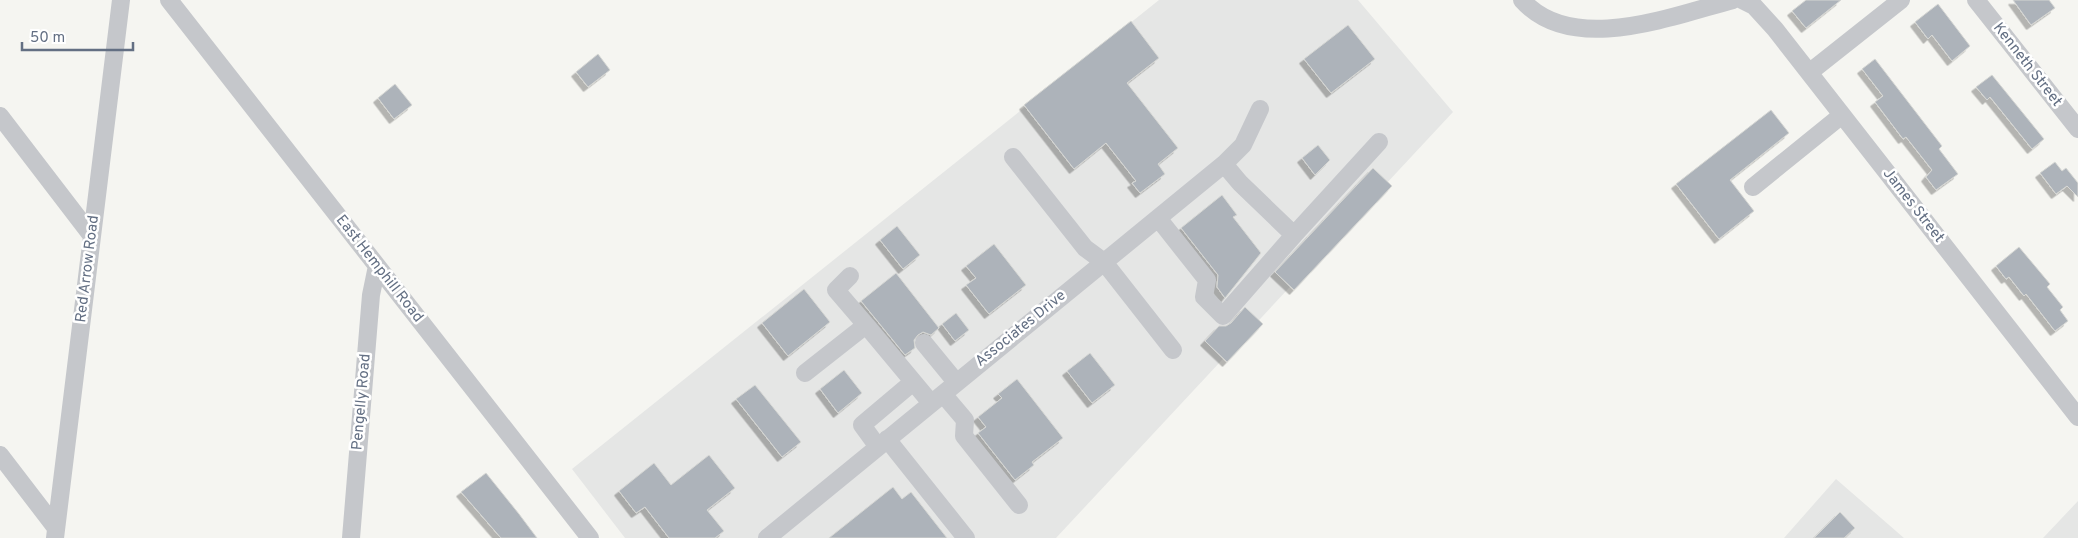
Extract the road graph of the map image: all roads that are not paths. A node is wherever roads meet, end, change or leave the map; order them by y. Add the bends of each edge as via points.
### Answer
1 (120, 0) edge
2 (169, 0) edge
3 (1522, 0) edge
4 (1733, 0) edge
5 (1742, 0) edge
6 (1901, 0) edge
7 (1976, 0) edge
8 (1810, 72) junction
9 (1260, 109) dead end
10 (1842, 115) junction
11 (0, 116) edge
12 (2078, 129) edge
13 (1379, 142) dead end
14 (1013, 157) dead end
15 (1224, 164) junction
16 (1753, 187) dead end
17 (1158, 218) junction
18 (1294, 235) junction
19 (92, 236) junction
20 (1104, 262) junction
21 (377, 266) junction
22 (850, 276) dead end
23 (866, 325) junction
24 (924, 343) dead end
25 (1173, 350) dead end
26 (805, 374) dead end
27 (913, 382) junction
28 (956, 382) junction
29 (937, 398) junction
30 (2078, 417) edge
31 (882, 443) junction
32 (0, 455) edge
33 (1019, 505) dead end
34 (789, 530) edge
35 (56, 533) edge
36 (354, 538) edge
37 (590, 538) edge
38 (767, 538) edge
39 (966, 538) edge

1 - 19 street, Red Arrow Road
2 - 21 street, East Hemphill Road
3 - 4 street via 1560,24 1583,30 1608,30
5 - 8 street, James Street via 1754,6
6 - 8 street
7 - 12 street, Kenneth Street
8 - 10 street, James Street
9 - 15 street, Associates Drive via 1243,145
10 - 16 street
10 - 30 street, James Street
11 - 19 street
13 - 18 street
14 - 20 street via 1085,248
15 - 17 street, Associates Drive
15 - 18 street
17 - 18 street via 1207,280 1204,298 1223,316
17 - 20 street, Associates Drive
19 - 35 street, Red Arrow Road
20 - 25 street
20 - 28 street, Associates Drive
21 - 36 street, Pengelly Road via 371,295
21 - 37 street, East Hemphill Road
22 - 23 street via 836,290
23 - 26 street
23 - 27 street
24 - 28 street
27 - 29 street
27 - 31 street via 862,425
28 - 29 street, Associates Drive
29 - 31 street, Associates Drive
29 - 33 street via 965,420 964,436
31 - 34 street, Associates Drive
31 - 39 street
32 - 35 street
34 - 38 street, Associates Drive

